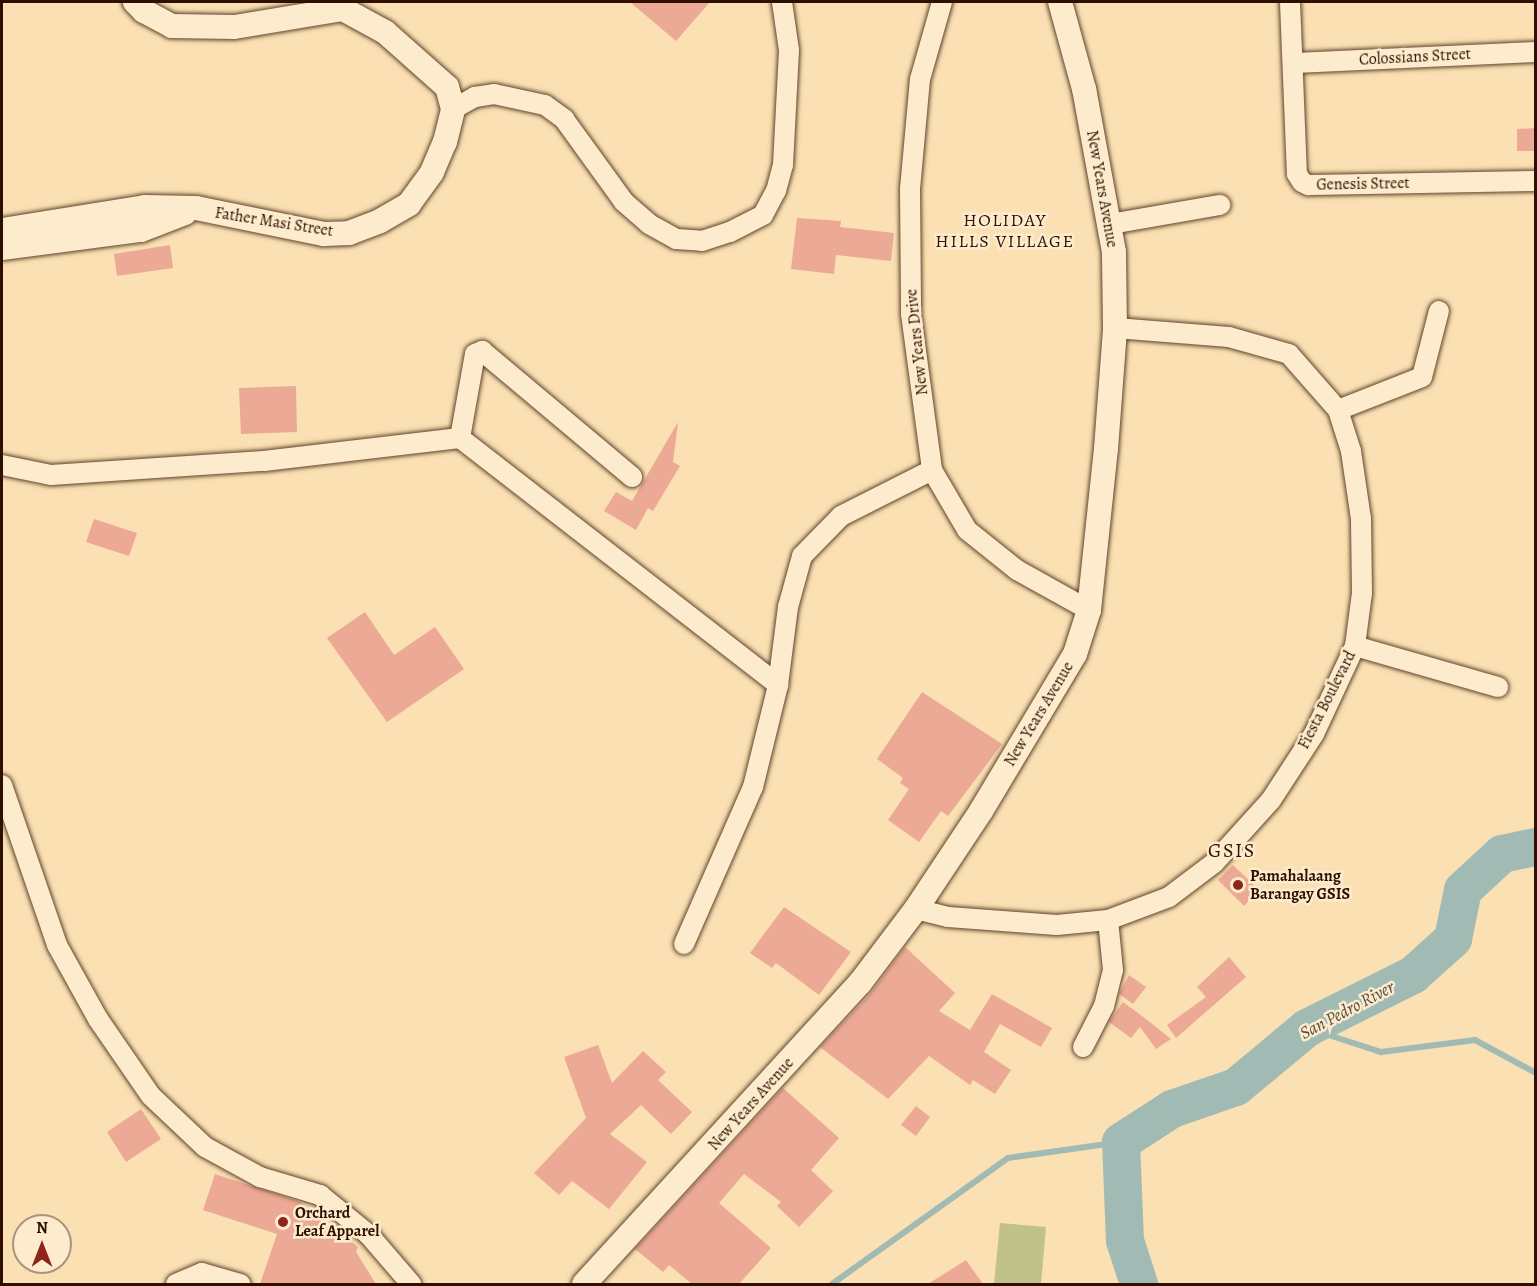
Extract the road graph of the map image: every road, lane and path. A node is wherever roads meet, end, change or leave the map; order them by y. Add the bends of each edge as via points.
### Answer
1 (135, 2) edge
2 (782, 2) edge
3 (942, 2) edge
4 (1060, 2) edge
5 (1290, 2) edge
6 (346, 5) edge
7 (1536, 52) edge
8 (1294, 63) junction
9 (453, 109) junction
10 (1536, 181) edge
11 (1220, 205) dead end
12 (196, 208) junction
13 (1111, 224) junction
14 (2, 230) edge
15 (2, 248) edge
16 (1439, 311) dead end
17 (1115, 328) junction
18 (1338, 410) junction
19 (460, 438) junction
20 (2, 465) edge
21 (932, 470) junction
22 (632, 477) dead end
23 (1089, 610) junction
24 (1355, 646) junction
25 (778, 685) junction
26 (1498, 687) dead end
27 (2, 785) edge
28 (916, 909) junction
29 (1108, 920) junction
30 (684, 944) dead end
31 (1083, 1047) dead end
32 (176, 1284) edge
33 (240, 1284) edge
34 (411, 1284) edge
35 (584, 1284) edge

1 - 6 street via 172,26 234,27
2 - 9 street via 789,51 783,165 776,191 763,215 730,232 702,241 676,239 649,224 624,202 564,119 545,105 494,94 475,97
3 - 21 street, New Years Drive via 920,79 910,189 911,314
4 - 13 street, New Years Avenue via 1084,89
5 - 8 street, Genesis Street
6 - 9 street via 429,68 447,87
7 - 8 street, Colossians Street
8 - 10 street, Genesis Street via 1297,174 1308,185
9 - 12 street, Father Masi Street via 432,172 409,204 349,233 324,234
11 - 13 street
12 - 14 street, Father Masi Street via 145,207
12 - 15 street, Father Masi Street via 141,230
13 - 17 street, New Years Avenue
16 - 18 street via 1422,377
17 - 18 street, Fiesta Boulevard via 1229,337 1289,354
17 - 23 street, New Years Avenue
18 - 24 street, Fiesta Boulevard via 1351,451 1361,519 1362,593
19 - 20 street via 264,460 51,476
19 - 22 street via 475,354 482,351
19 - 25 street
21 - 23 street, New Years Drive via 967,530 1017,570
21 - 25 street via 842,516 802,556 789,607
23 - 28 street, New Years Avenue via 1075,654 1050,698
24 - 26 street
24 - 29 street, Fiesta Boulevard via 1314,734 1271,800 1214,863 1169,897
25 - 30 street via 753,787
27 - 34 street via 57,945 98,1019 151,1096 205,1148 260,1177 321,1195 369,1235
28 - 29 street, Fiesta Boulevard via 1009,924
28 - 35 street, New Years Avenue via 860,983
29 - 31 street via 1113,970 1104,1006
32 - 33 street via 202,1273

